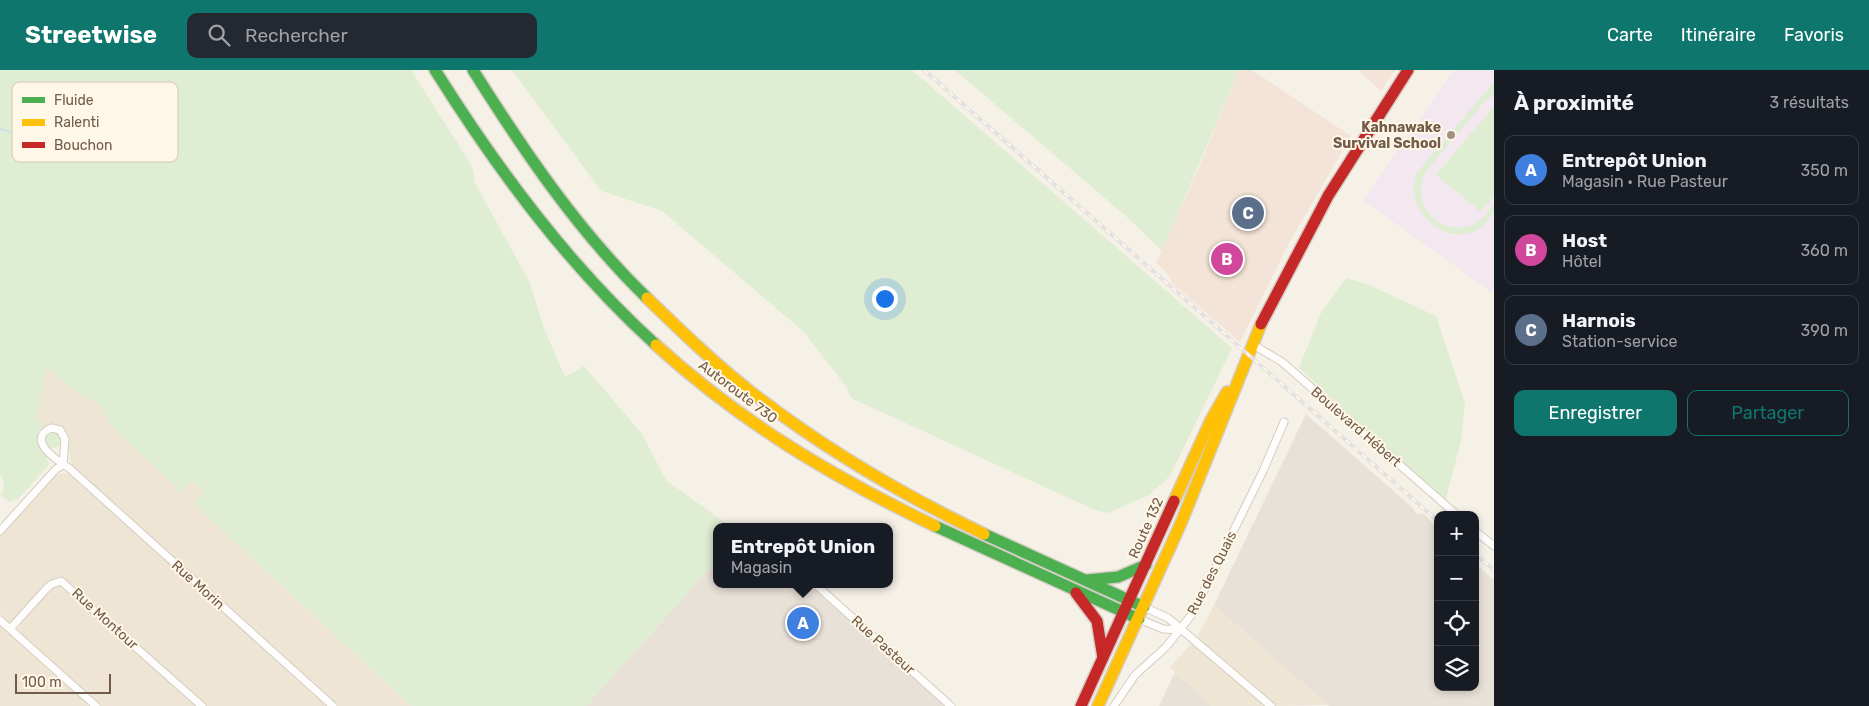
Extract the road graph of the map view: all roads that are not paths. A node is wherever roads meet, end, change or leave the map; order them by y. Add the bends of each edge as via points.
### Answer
1 (436, 70) edge
2 (473, 70) edge
3 (1408, 70) edge
4 (1252, 344) junction
5 (1243, 364) junction
6 (1284, 422) dead end
7 (63, 465) junction
8 (1452, 511) edge
9 (0, 531) edge
10 (1479, 533) edge
11 (1494, 546) edge
12 (1146, 565) junction
13 (1084, 580) junction
14 (819, 588) edge
15 (1073, 590) junction
16 (1129, 600) junction
17 (1144, 607) junction
18 (1123, 613) junction
19 (1139, 619) junction
20 (0, 620) edge
21 (10, 629) junction
22 (1181, 630) junction
23 (1103, 658) junction
24 (96, 706) edge
25 (202, 706) edge
26 (333, 706) edge
27 (951, 706) edge
28 (1081, 706) edge
29 (1098, 706) edge
30 (1114, 706) edge
31 (1270, 706) edge

1 - 15 highway, Autoroute 730 via 491,158 557,244 624,315 700,382 762,430 852,485
2 - 13 highway, Autoroute 730 via 535,165 600,247 662,313 736,379 809,435 886,484 958,522
3 - 4 highway, Route 132 via 1335,184 1286,273
4 - 5 highway, Route 132
4 - 8 street, Boulevard Hébert via 1282,362
5 - 12 highway, Route 132 via 1211,420
5 - 17 highway, Route 132 via 1222,424
6 - 22 street, Rue des Quais via 1201,599
7 - 7 street, Rue Morin via 64,436 58,429 51,428 43,434 41,443
7 - 9 street
7 - 26 street, Rue Morin
10 - 11 street
12 - 13 highway via 1118,578
12 - 16 highway, Route 132
13 - 16 highway, Autoroute 730
14 - 27 street, Rue Pasteur
15 - 18 highway, Autoroute 730
15 - 23 highway via 1097,621
16 - 17 highway, Autoroute 730
16 - 18 highway, Route 132
17 - 19 highway, Route 132
17 - 22 street via 1168,618
18 - 19 highway, Autoroute 730
18 - 23 highway, Route 132
19 - 22 street via 1163,629
19 - 29 highway, Route 132
20 - 21 street
21 - 24 street
21 - 25 street, Rue Montour via 47,588 61,581
22 - 30 street, Rue des Quais via 1135,675
22 - 31 street
23 - 28 highway, Route 132

